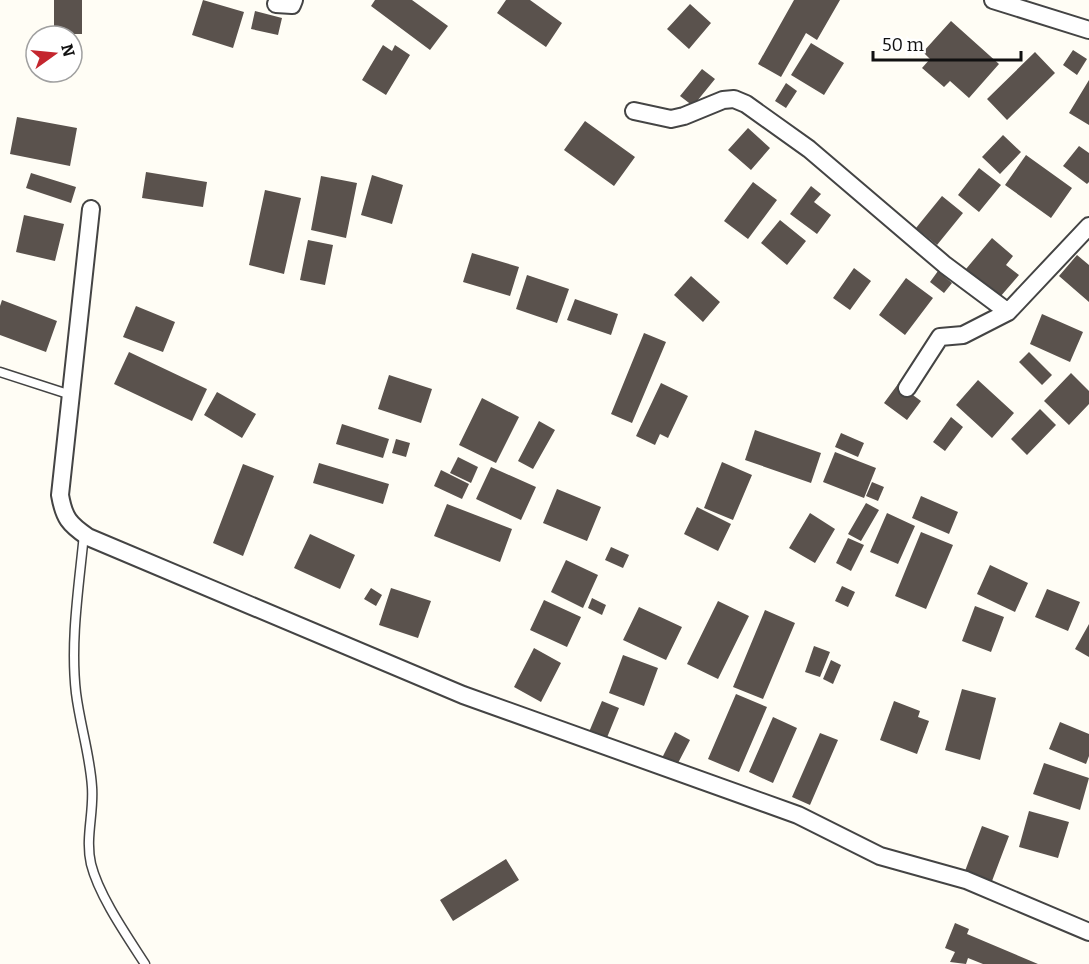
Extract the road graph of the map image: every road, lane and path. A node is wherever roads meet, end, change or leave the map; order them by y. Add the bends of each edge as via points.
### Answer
1 (294, 0) edge
2 (993, 0) edge
3 (276, 4) dead end
4 (1089, 30) edge
5 (634, 111) dead end
6 (90, 209) dead end
7 (1089, 226) edge
8 (1008, 312) junction
9 (0, 372) edge
10 (907, 388) dead end
11 (70, 395) junction
12 (84, 534) junction
13 (1089, 932) edge
14 (145, 964) edge

1 - 3 street via 292,5
2 - 4 street
5 - 8 street via 671,119 723,100 746,104 809,149 945,266
6 - 11 street
7 - 8 street
8 - 10 street via 963,335 940,337
9 - 11 lane
11 - 12 street via 60,495 63,512 73,528
12 - 13 street via 463,695 798,815 880,856 966,880
12 - 14 lane via 75,676 93,788 89,845 100,885

